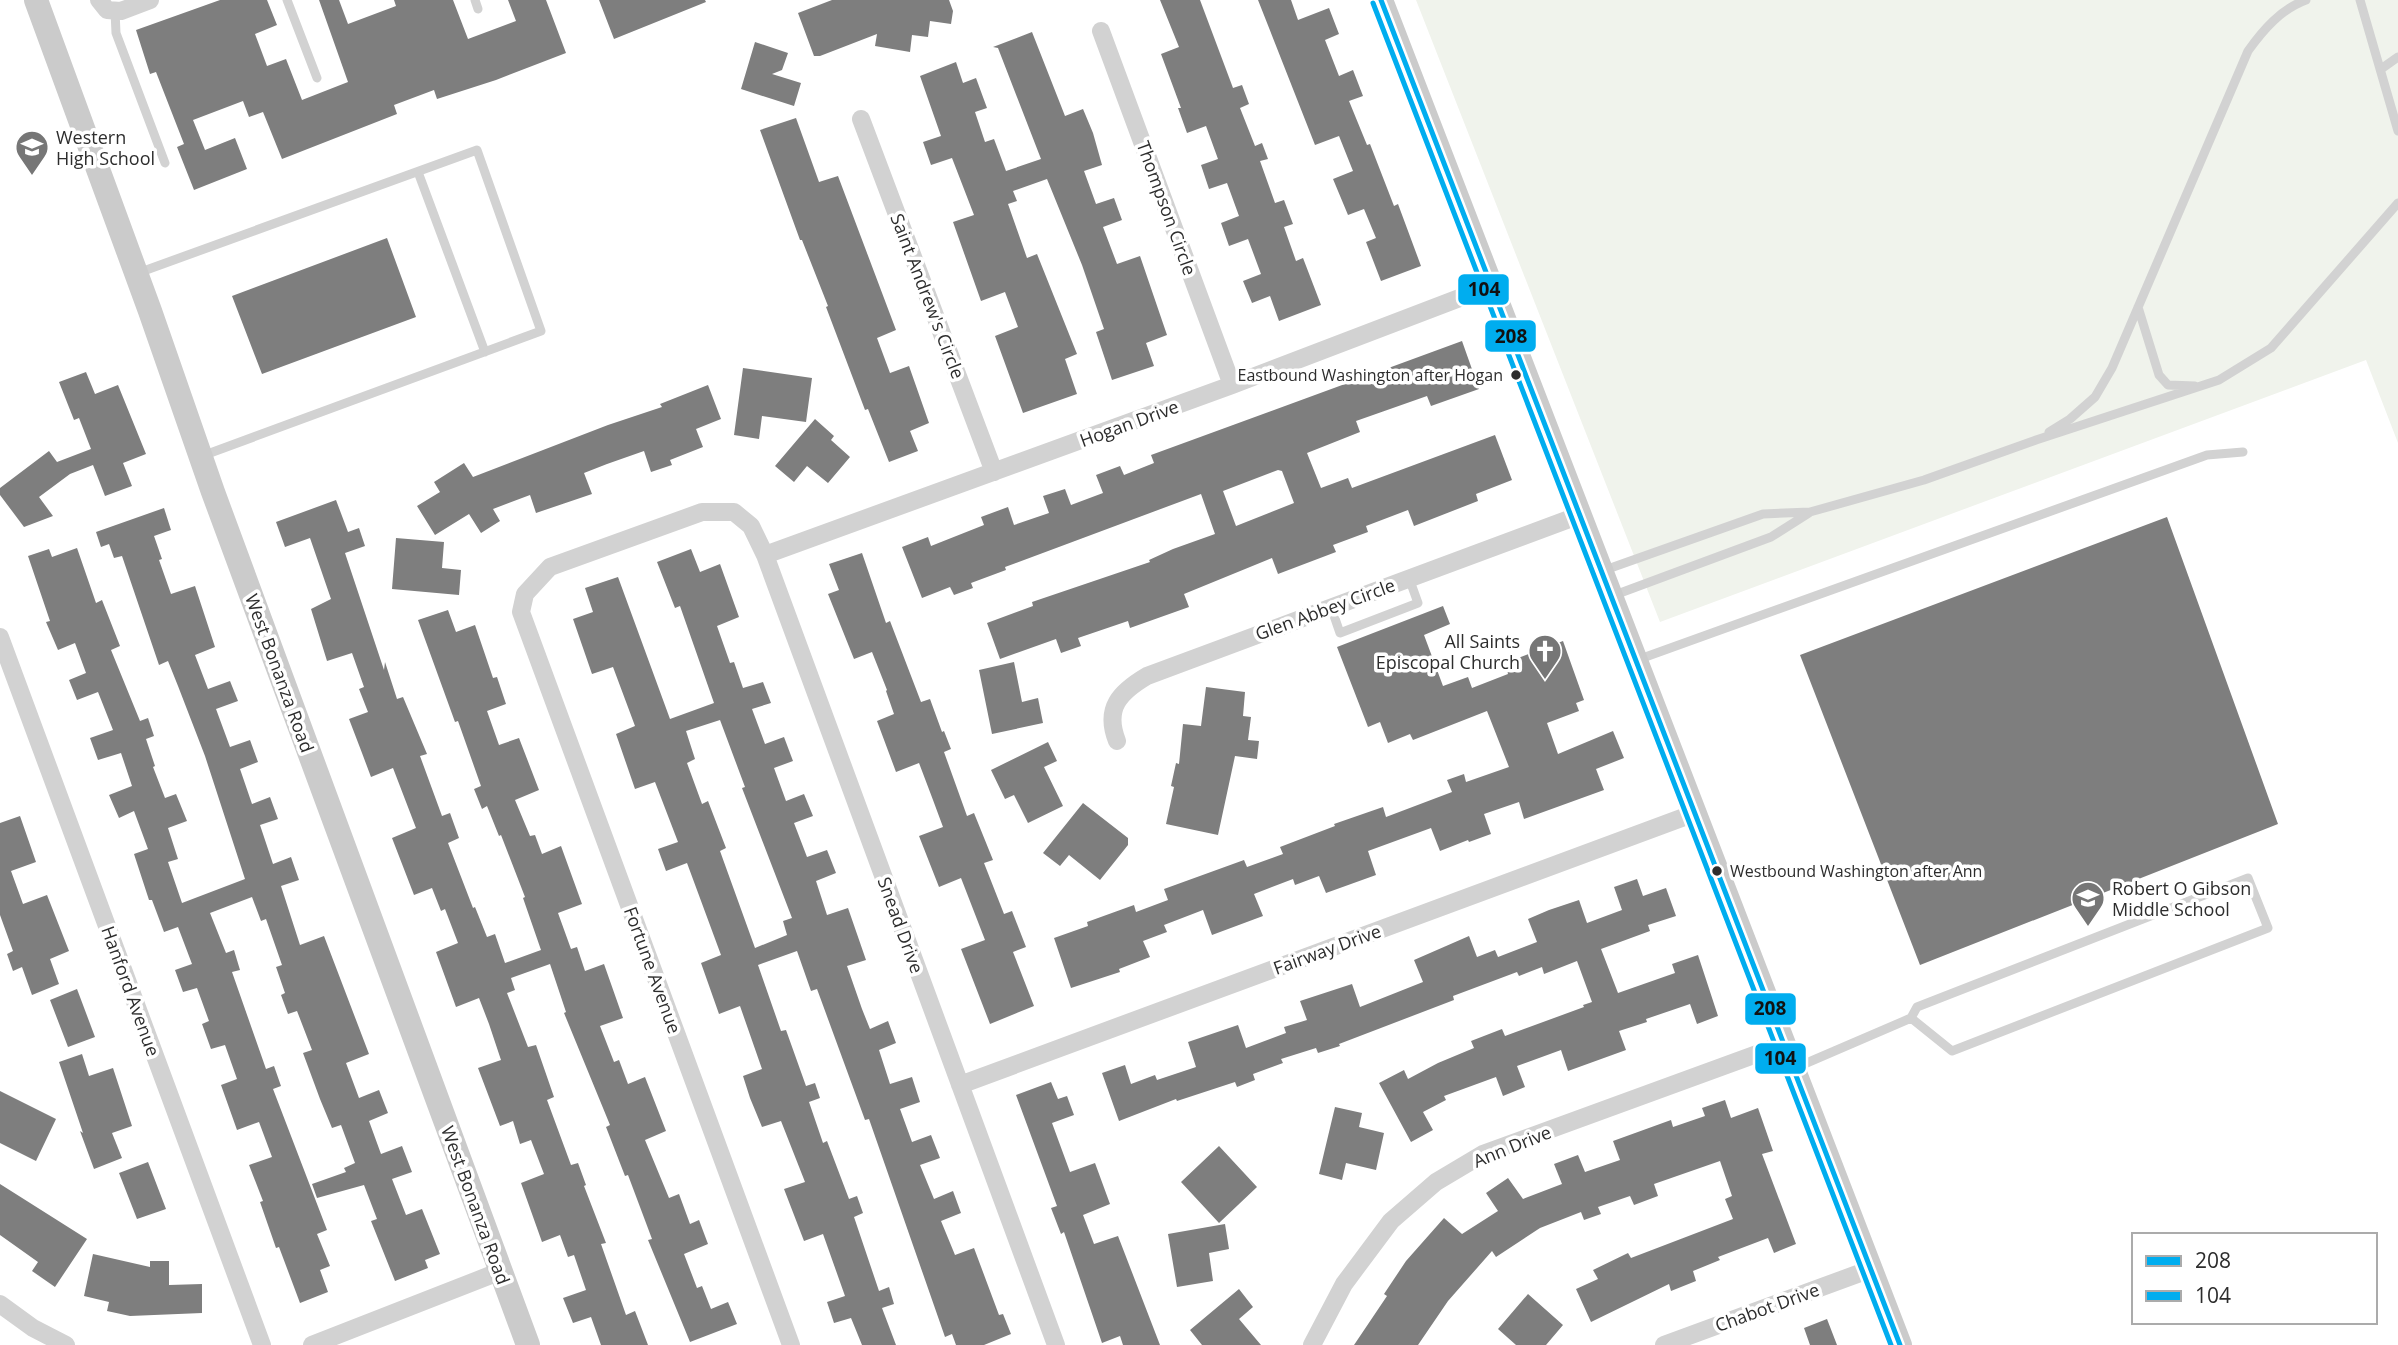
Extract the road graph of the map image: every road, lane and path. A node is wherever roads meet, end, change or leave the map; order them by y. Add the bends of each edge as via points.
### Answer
1 (36, 0) edge
2 (99, 0) edge
3 (150, 0) edge
4 (287, 0) edge
5 (1381, 0) edge
6 (2306, 0) edge
7 (2360, 0) edge
8 (115, 11) junction
9 (1101, 31) dead end
10 (2398, 57) edge
11 (2381, 69) junction
12 (317, 78) dead end
13 (861, 119) dead end
14 (2398, 131) edge
15 (165, 163) dead end
16 (418, 172) junction
17 (2398, 203) edge
18 (137, 274) junction
19 (1491, 286) junction
20 (2138, 306) junction
21 (485, 352) junction
22 (1232, 385) junction
23 (2201, 386) junction
24 (2036, 440) junction
25 (2243, 452) dead end
26 (201, 457) junction
27 (994, 472) junction
28 (1810, 512) junction
29 (1580, 515) junction
30 (765, 555) junction
31 (1602, 571) junction
32 (1409, 578) junction
33 (525, 594) joint
34 (1612, 596) junction
35 (1331, 607) junction
36 (0, 637) edge
37 (1635, 661) junction
38 (1116, 741) dead end
39 (1695, 813) junction
40 (1911, 1018) junction
41 (1784, 1044) junction
42 (1793, 1068) junction
43 (960, 1084) junction
44 (1871, 1269) junction
45 (501, 1271) junction
46 (0, 1304) edge
47 (66, 1345) edge
48 (262, 1345) edge
49 (312, 1345) edge
50 (528, 1345) edge
51 (790, 1345) edge
52 (1056, 1345) edge
53 (1312, 1345) edge
54 (1664, 1345) edge
55 (1900, 1345) edge

1 - 18 main road, West Bonanza Road
2 - 8 street via 107,10
3 - 8 street
4 - 12 lane
5 - 19 main road
6 - 20 lane via 2265,27 2248,51
7 - 11 lane
8 - 15 lane via 116,33
9 - 22 street, Thompson Circle
10 - 11 lane
11 - 14 lane
13 - 27 street, Saint Andrew's Circle
16 - 18 lane
16 - 21 lane
16 - 21 lane via 477,150 541,331
17 - 23 lane via 2271,348
18 - 26 main road, West Bonanza Road
19 - 22 street, Hogan Drive
19 - 29 main road
20 - 23 lane via 2159,375 2168,385
20 - 24 lane via 2095,397
21 - 26 lane
22 - 27 street, Hogan Drive
23 - 24 lane
24 - 28 lane via 1924,480
25 - 37 lane via 2207,455
26 - 45 main road, West Bonanza Road
27 - 30 street, Hogan Drive
28 - 31 lane via 1763,514
28 - 34 lane via 1771,537
29 - 31 main road
29 - 32 street, Glen Abbey Circle
30 - 33 street, Snead Drive via 751,526 734,512 702,512 550,567
30 - 43 street, Snead Drive
31 - 34 main road
32 - 35 street, Glen Abbey Circle
32 - 35 lane via 1418,603 1340,633
33 - 51 street, Fortune Avenue via 521,612
34 - 37 main road
35 - 38 street, Glen Abbey Circle via 1126,688 1113,708 1111,726
36 - 48 street, Hanford Avenue
37 - 39 main road
39 - 41 main road
39 - 43 street, Fairway Drive
40 - 40 lane via 1952,1051 2268,929 2248,878 1917,1007
40 - 42 lane
41 - 42 main road
41 - 53 street, Ann Drive via 1483,1154 1436,1182 1391,1221 1344,1284
42 - 44 main road
43 - 52 street, Snead Drive
44 - 54 street, Chabot Drive
44 - 55 main road
45 - 49 street
45 - 50 main road, West Bonanza Road
46 - 47 street

